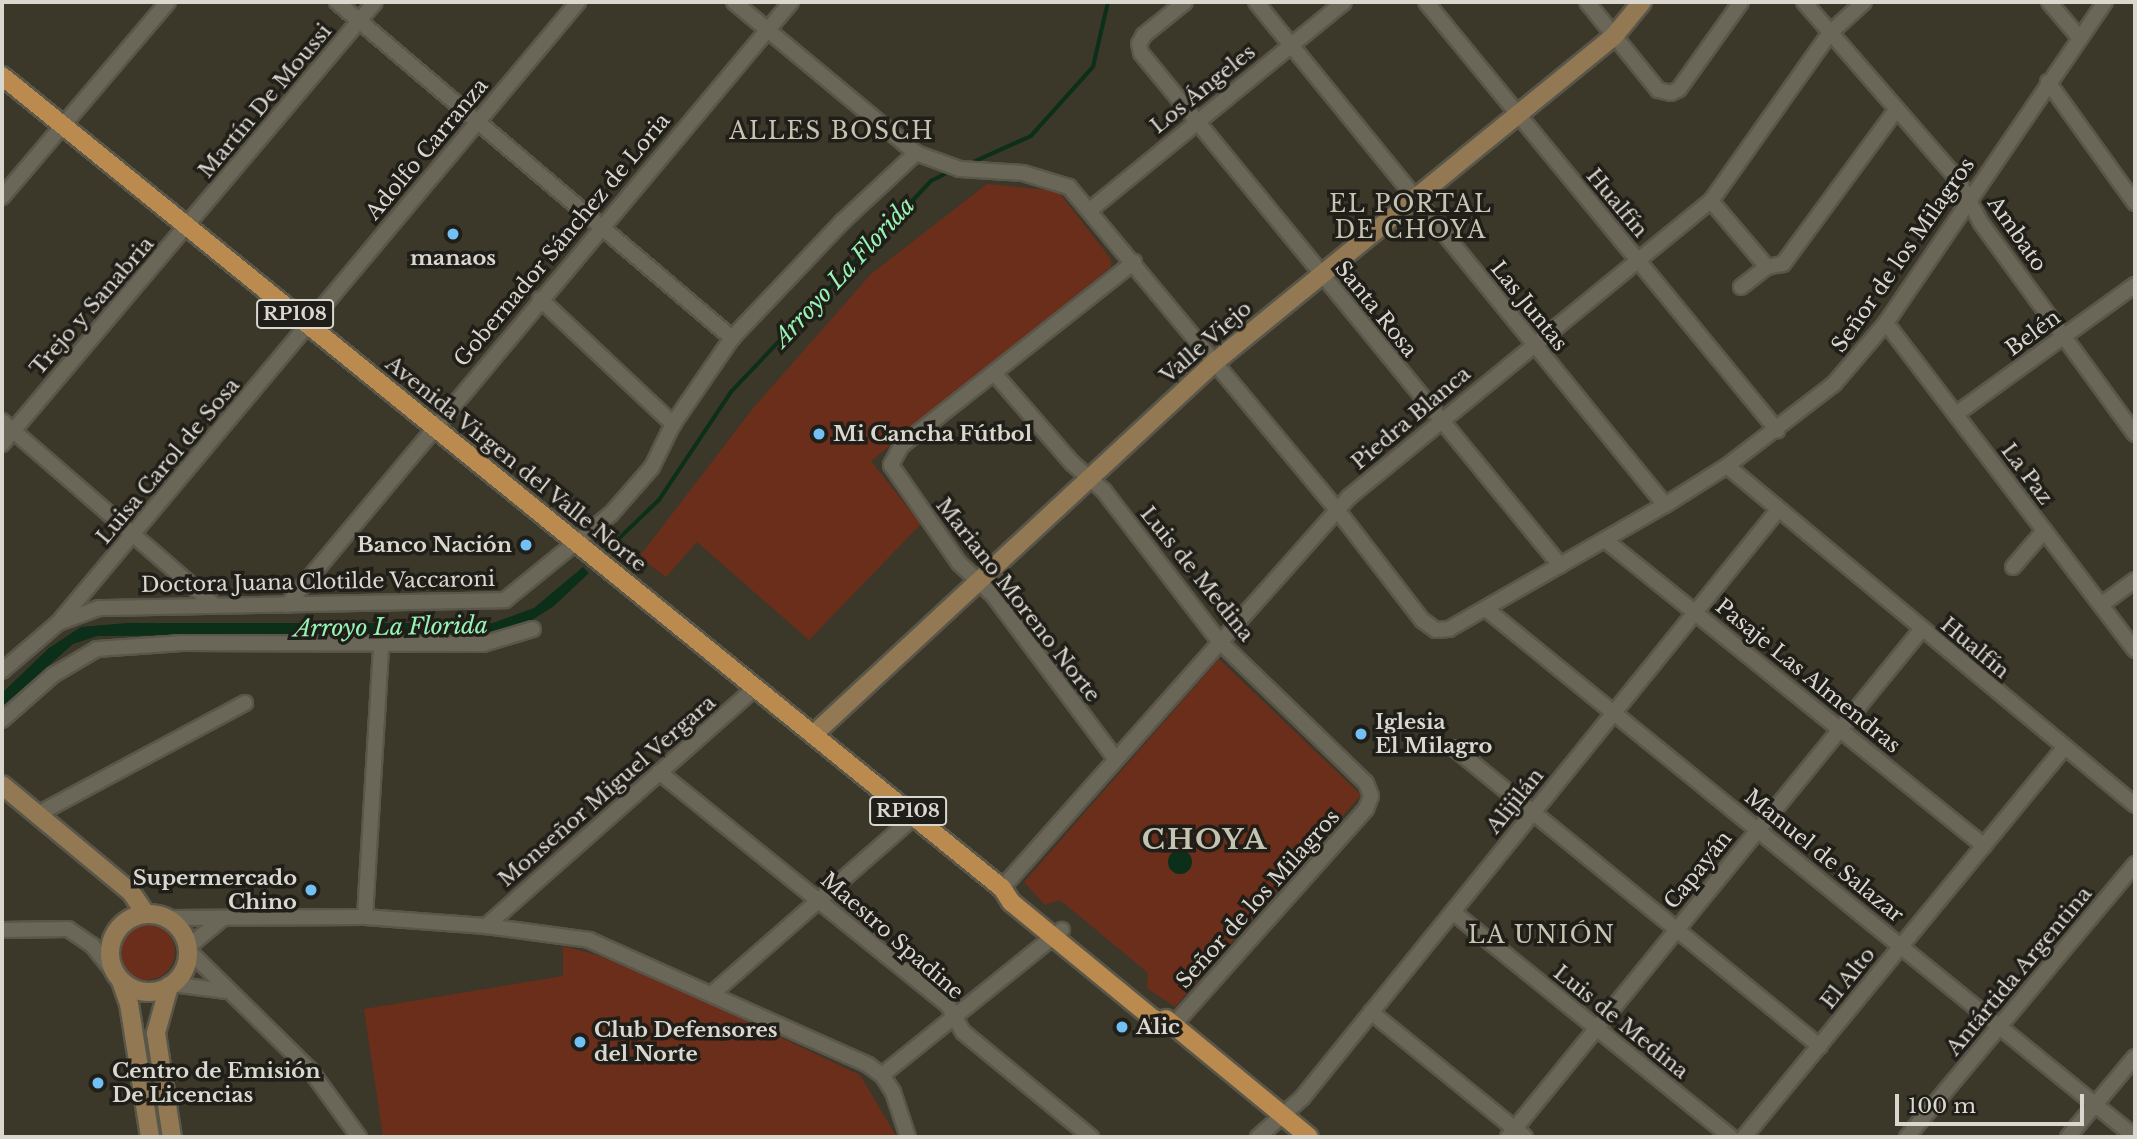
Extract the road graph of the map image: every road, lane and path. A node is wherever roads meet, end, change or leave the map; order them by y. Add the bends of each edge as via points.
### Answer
1 (168, 2) edge
2 (337, 2) edge
3 (375, 2) edge
4 (578, 2) edge
5 (734, 2) edge
6 (791, 2) edge
7 (1185, 2) edge
8 (1256, 2) edge
9 (1344, 2) edge
10 (1426, 2) edge
11 (1587, 2) edge
12 (1642, 2) edge
13 (1741, 2) edge
14 (1804, 2) edge
15 (1864, 2) edge
16 (2049, 2) edge
17 (2105, 2) edge
18 (359, 21) junction
19 (767, 30) junction
20 (1830, 33) junction
21 (1614, 36) junction
22 (2078, 36) junction
23 (1291, 45) junction
24 (2, 76) edge
25 (2048, 82) junction
26 (1897, 108) junction
27 (1517, 115) junction
28 (478, 121) junction
29 (1196, 121) junction
30 (62, 125) junction
31 (916, 153) junction
32 (2, 197) edge
33 (1414, 198) junction
34 (1711, 201) junction
35 (1968, 201) junction
36 (2135, 203) edge
37 (1090, 210) junction
38 (603, 226) junction
39 (187, 228) junction
40 (1638, 261) junction
41 (1134, 262) junction
42 (1767, 267) junction
43 (1322, 275) junction
44 (2135, 285) edge
45 (1741, 287) dead end
46 (540, 299) junction
47 (1886, 323) junction
48 (309, 325) junction
49 (2065, 335) junction
50 (732, 338) junction
51 (1534, 345) junction
52 (1216, 361) junction
53 (994, 373) junction
54 (1956, 414) junction
55 (1440, 421) junction
56 (673, 424) junction
57 (432, 425) junction
58 (7, 426) edge
59 (1777, 430) junction
60 (2135, 434) edge
61 (2, 444) edge
62 (1727, 466) junction
63 (1090, 478) junction
64 (1665, 505) junction
65 (1779, 510) junction
66 (1338, 511) junction
67 (2044, 531) junction
68 (135, 535) junction
69 (1605, 540) junction
70 (584, 548) junction
71 (1560, 565) junction
72 (2013, 568) dead end
73 (978, 580) junction
74 (2135, 580) edge
75 (213, 604) junction
76 (287, 605) junction
77 (2101, 605) junction
78 (1486, 608) junction
79 (1696, 612) junction
80 (58, 623) junction
81 (533, 629) dead end
82 (1921, 630) junction
83 (1219, 641) junction
84 (381, 644) junction
85 (2135, 650) edge
86 (2, 671) edge
87 (756, 687) junction
88 (245, 703) dead end
89 (1614, 713) junction
90 (2, 720) edge
91 (1839, 729) junction
92 (814, 734) junction
93 (1454, 748) dead end
94 (2064, 748) junction
95 (1115, 758) junction
96 (659, 772) junction
97 (2, 785) edge
98 (1371, 796) joint
99 (2135, 805) edge
100 (1534, 812) junction
101 (38, 814) junction
102 (914, 817) junction
103 (1758, 829) junction
104 (1984, 846) junction
105 (2135, 864) edge
106 (1002, 888) junction
107 (820, 901) junction
108 (1453, 912) junction
109 (145, 914) junction
110 (224, 917) junction
111 (365, 917) junction
112 (167, 918) junction
113 (486, 926) junction
114 (1677, 928) junction
115 (2, 930) edge
116 (1058, 933) junction
117 (1902, 946) junction
118 (188, 948) junction
119 (118, 976) junction
120 (170, 985) junction
121 (714, 992) junction
122 (229, 993) junction
123 (1371, 1012) junction
124 (955, 1018) junction
125 (2000, 1026) junction
126 (1172, 1027) junction
127 (1595, 1029) junction
128 (1820, 1046) junction
129 (2135, 1057) edge
130 (882, 1074) junction
131 (2095, 1105) junction
132 (1281, 1115) junction
133 (1516, 1135) edge
134 (146, 1137) edge
135 (172, 1137) edge
136 (359, 1137) edge
137 (908, 1137) edge
138 (1091, 1137) edge
139 (1258, 1137) edge
140 (1309, 1137) edge
141 (1731, 1137) edge
142 (1744, 1137) edge
143 (1907, 1137) edge
144 (2068, 1137) edge
145 (2135, 1137) edge

1 - 30 street
2 - 18 street
3 - 18 street, Martín De Moussi
4 - 28 street, Adolfo Carranza
5 - 19 street
6 - 19 street, Gobernador Sánchez de Loria
7 - 29 street, Santa Rosa via 1139,44 1141,53
8 - 23 street, Las Juntas
9 - 23 street, Los Ángeles
10 - 27 street, Hualfín
11 - 21 street
12 - 21 street, Valle Viejo
13 - 21 street via 1679,89 1671,93 1658,90
14 - 20 street, Ambato
15 - 20 street, Piedra Blanca
16 - 22 street
17 - 22 street, Señor de los Milagros
18 - 28 street
18 - 39 street, Martín De Moussi
19 - 31 street
19 - 38 street, Gobernador Sánchez de Loria
20 - 26 street, Ambato
20 - 34 street, Piedra Blanca
21 - 27 street, Valle Viejo
22 - 25 street, Señor de los Milagros
23 - 29 street, Los Ángeles
23 - 33 street, Las Juntas
24 - 30 main road, Avenida Virgen del Valle Norte / RP108
25 - 35 street, Señor de los Milagros
25 - 36 street
26 - 35 street, Ambato via 1958,180
26 - 42 street via 1783,264
27 - 33 street, Valle Viejo
27 - 40 street, Hualfín
28 - 38 street
28 - 48 street, Adolfo Carranza
29 - 37 street, Los Ángeles
29 - 43 street, Santa Rosa
30 - 32 street
30 - 39 main road, Avenida Virgen del Valle Norte / RP108
31 - 37 street via 960,169 1058,180
31 - 50 street, Doctora Juana Clotilde Vaccaroni via 843,220
33 - 43 street, Valle Viejo
33 - 51 street, Las Juntas
34 - 40 street, Piedra Blanca
34 - 42 street
35 - 47 street, Señor de los Milagros
35 - 49 street, Ambato
37 - 41 street
38 - 46 street, Gobernador Sánchez de Loria
38 - 50 street
39 - 48 main road, Avenida Virgen del Valle Norte / RP108
39 - 58 street, Trejo y Sanabria
40 - 51 street, Piedra Blanca
40 - 59 street, Hualfín
41 - 52 street
41 - 53 street
42 - 45 street
43 - 52 street, Valle Viejo
43 - 55 street, Santa Rosa
44 - 49 street, Belén
46 - 56 street
46 - 57 street, Gobernador Sánchez de Loria
47 - 54 street, La Paz
47 - 59 street, Señor de los Milagros via 1834,384
48 - 57 main road, Avenida Virgen del Valle Norte / RP108
48 - 68 street, Luisa Carol de Sosa
49 - 54 street, Belén
49 - 60 street, Ambato
50 - 56 street, Doctora Juana Clotilde Vaccaroni
51 - 55 street, Piedra Blanca
51 - 64 street, Las Juntas
52 - 63 street, Valle Viejo
52 - 66 street
53 - 63 street, Luis de Medina
53 - 73 street, Mariano Moreno Norte via 901,446 891,465 959,563
54 - 67 street, La Paz
55 - 66 street, Piedra Blanca
55 - 71 street, Santa Rosa
56 - 70 street, Doctora Juana Clotilde Vaccaroni via 652,467
57 - 70 main road, Avenida Virgen del Valle Norte / RP108
57 - 76 street, Gobernador Sánchez de Loria
58 - 61 street, Trejo y Sanabria
58 - 68 street
59 - 62 street, Señor de los Milagros
62 - 64 street, Señor de los Milagros
62 - 65 street, Hualfín
63 - 73 street, Valle Viejo
63 - 83 street, Luis de Medina
64 - 69 street, Señor de los Milagros
65 - 79 street, Alijilán
65 - 82 street, Hualfín
66 - 78 street, Señor de los Milagros via 1422,620 1436,630 1449,629
66 - 83 street, Piedra Blanca
67 - 72 street
67 - 77 street, La Paz
68 - 75 street
68 - 80 street, Luisa Carol de Sosa
69 - 71 street, Señor de los Milagros
69 - 79 street, Pasaje Las Almendras
70 - 76 street, Doctora Juana Clotilde Vaccaroni via 505,600
70 - 87 main road, Avenida Virgen del Valle Norte / RP108
71 - 78 street, Señor de los Milagros
73 - 92 street, Valle Viejo
73 - 95 street, Mariano Moreno Norte
74 - 77 street
75 - 76 street, Doctora Juana Clotilde Vaccaroni
75 - 80 street, Doctora Juana Clotilde Vaccaroni via 99,608
77 - 85 street, La Paz
78 - 89 street, Manuel de Salazar
79 - 89 street, Alijilán
79 - 91 street, Pasaje Las Almendras
80 - 86 street, Doctora Juana Clotilde Vaccaroni
81 - 84 street via 483,644
82 - 91 street, Capayán
82 - 94 street, Hualfín
83 - 95 street, Piedra Blanca
83 - 98 street, Luis de Medina via 1366,783
84 - 90 street via 182,643 97,649 53,675
84 - 111 street
87 - 92 main road, Avenida Virgen del Valle Norte / RP108
87 - 96 street, Monseñor Miguel Vergara
88 - 101 street
89 - 100 street, Alijilán
89 - 103 street, Manuel de Salazar
91 - 103 street, Capayán
91 - 104 street, Pasaje Las Almendras
92 - 102 main road, Avenida Virgen del Valle Norte / RP108
93 - 100 street
94 - 99 street, Hualfín
94 - 104 street, El Alto
95 - 106 street, Piedra Blanca
96 - 107 street, Maestro Spadine
96 - 113 street, Monseñor Miguel Vergara
97 - 101 street
98 - 126 street, Señor de los Milagros via 1366,809
100 - 108 street, Alijilán
100 - 114 street
101 - 109 street via 131,892
102 - 106 main road, Avenida Virgen del Valle Norte / RP108
102 - 107 street
103 - 114 street, Capayán
103 - 117 street, Manuel de Salazar
104 - 117 street, El Alto
105 - 125 street, Antártida Argentina
106 - 116 main road, Avenida Virgen del Valle Norte / RP108 via 1011,902
107 - 121 street
107 - 124 street, Maestro Spadine via 948,1005
108 - 123 street, Alijilán
108 - 127 street, Luis de Medina
109 - 112 street
109 - 119 street via 124,922 111,940
110 - 111 street
110 - 112 street
110 - 118 street
111 - 113 street
112 - 118 street via 181,929
113 - 121 street via 589,940
114 - 127 street, Capayán
114 - 128 street
115 - 119 street via 68,929 92,944
116 - 124 street
116 - 126 main road, Avenida Virgen del Valle Norte / RP108 via 1152,1018
117 - 125 street, Manuel de Salazar
117 - 128 street, El Alto
118 - 120 street via 184,969
118 - 122 street
119 - 120 street via 144,992
119 - 134 street via 130,1004
120 - 122 street via 205,985
120 - 135 street via 156,1033
121 - 130 street
122 - 136 street via 311,1071
123 - 132 street, Alijilán via 1302,1098
123 - 133 street
124 - 130 street
124 - 138 street, Maestro Spadine via 963,1032
125 - 131 street, Manuel de Salazar
125 - 143 street, Antártida Argentina
126 - 132 main road, Avenida Virgen del Valle Norte / RP108
127 - 133 street, Capayán
127 - 141 street, Luis de Medina
128 - 142 street, El Alto
129 - 131 street
130 - 137 street
131 - 144 street
131 - 145 street, Manuel de Salazar
132 - 139 street, Alijilán
132 - 140 main road, Avenida Virgen del Valle Norte / RP108

